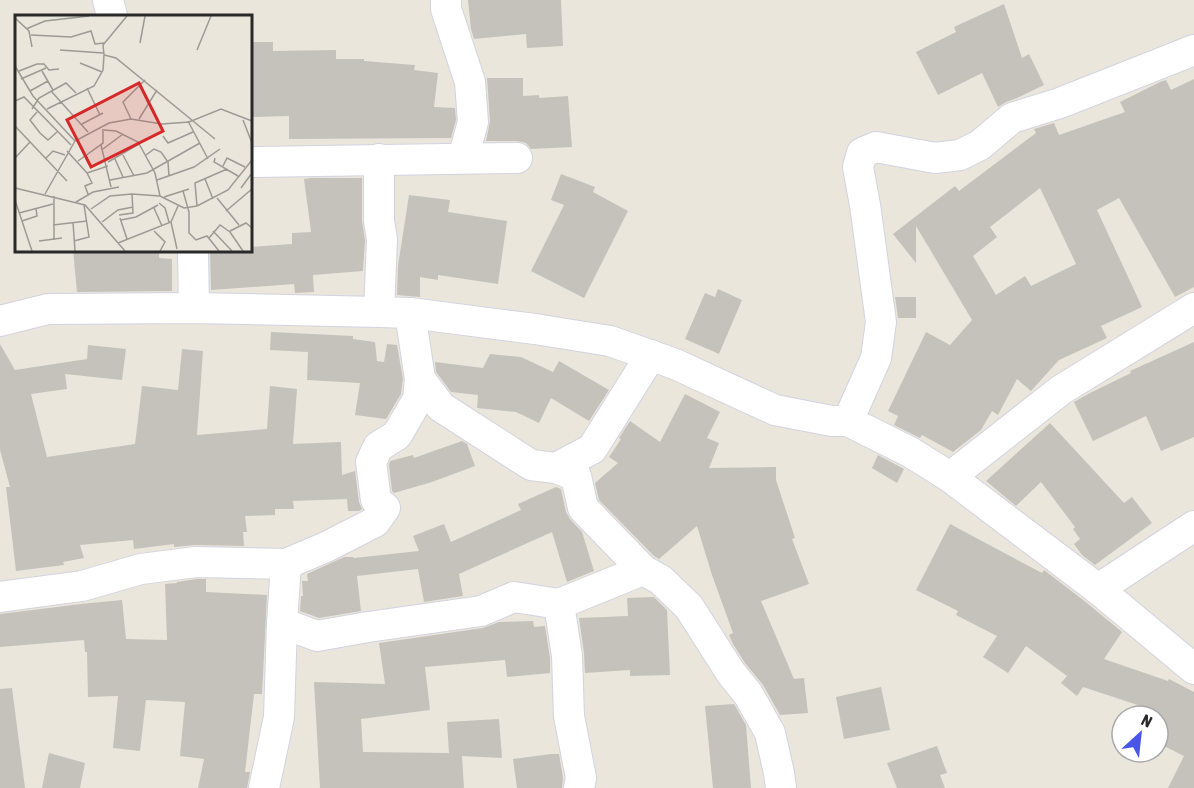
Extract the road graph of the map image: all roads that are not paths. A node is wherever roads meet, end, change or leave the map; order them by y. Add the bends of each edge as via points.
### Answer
1 (108, 0) edge
2 (446, 0) edge
3 (112, 15) edge
4 (1194, 50) edge
5 (463, 158) junction
6 (517, 158) dead end
7 (379, 159) junction
8 (252, 162) edge
9 (193, 252) edge
10 (194, 308) junction
11 (1194, 308) edge
12 (379, 312) junction
13 (410, 313) junction
14 (0, 321) edge
15 (651, 355) junction
16 (420, 379) junction
17 (848, 421) junction
18 (556, 468) junction
19 (950, 477) junction
20 (1194, 526) edge
21 (286, 564) junction
22 (643, 570) junction
23 (1098, 589) junction
24 (0, 597) edge
25 (559, 604) junction
26 (282, 622) junction
27 (1194, 669) edge
28 (264, 788) edge
29 (579, 788) edge
30 (780, 788) edge

1 - 3 street
2 - 5 street via 470,82 473,122
4 - 17 street via 1012,118 980,145 960,155 935,158 876,147 862,153 858,167 881,322 876,358
5 - 6 street
5 - 7 street
7 - 8 street
7 - 12 street
9 - 10 street
10 - 12 street
10 - 14 street via 48,309
11 - 19 street via 1060,390
12 - 13 street
13 - 15 street via 610,341
13 - 16 street
15 - 17 street via 775,410
15 - 18 street via 592,449
16 - 18 street via 441,407 531,465
16 - 21 street via 418,399 397,435 378,447 371,462 376,500 385,508 375,522
17 - 19 street
18 - 22 street via 576,476 583,508
19 - 23 street
20 - 23 street
21 - 24 street via 196,562 141,569 82,586
21 - 26 street
22 - 25 street
22 - 30 street via 661,580 689,607 748,694 770,734
23 - 27 street
25 - 26 street via 514,597 481,611 317,636
25 - 29 street via 567,656 569,716 581,778
26 - 28 street via 279,717

